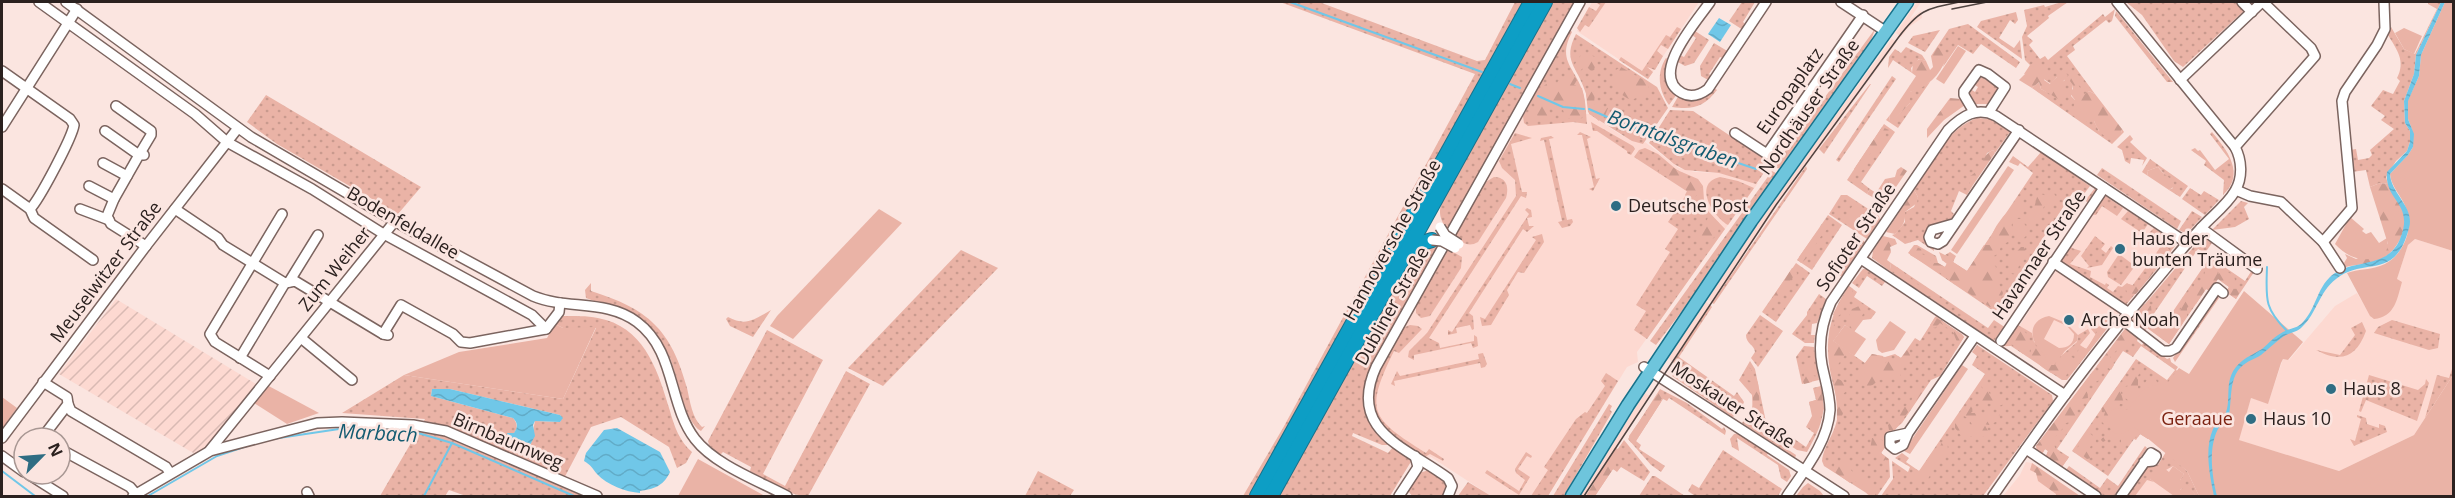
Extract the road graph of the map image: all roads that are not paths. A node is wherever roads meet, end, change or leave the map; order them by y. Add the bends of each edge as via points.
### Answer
1 (39, 2) edge
2 (66, 2) edge
3 (1531, 2) edge
4 (1545, 2) edge
5 (1580, 2) edge
6 (1710, 2) edge
7 (1766, 2) edge
8 (1841, 2) edge
9 (1907, 2) edge
10 (2117, 2) edge
11 (2242, 2) edge
12 (2262, 2) edge
13 (2384, 2) edge
14 (77, 9) junction
15 (2252, 12) junction
16 (1863, 15) junction
17 (68, 22) junction
18 (1885, 31) junction
19 (160, 69) junction
20 (2, 71) edge
21 (2180, 80) junction
22 (150, 82) junction
23 (27, 89) junction
24 (116, 106) dead end
25 (1974, 112) junction
26 (1989, 112) junction
27 (2, 127) edge
28 (238, 128) junction
29 (2019, 130) junction
30 (105, 131) dead end
31 (1735, 133) dead end
32 (227, 142) junction
33 (2235, 147) junction
34 (142, 155) junction
35 (102, 162) dead end
36 (127, 176) junction
37 (319, 176) junction
38 (89, 186) dead end
39 (1442, 188) junction
40 (2104, 188) junction
41 (2, 189) edge
42 (312, 189) junction
43 (2236, 190) junction
44 (114, 199) junction
45 (175, 208) junction
46 (30, 209) junction
47 (80, 209) dead end
48 (282, 214) dead end
49 (108, 220) junction
50 (395, 221) junction
51 (1953, 224) dead end
52 (2201, 228) junction
53 (1445, 230) junction
54 (318, 235) dead end
55 (385, 235) junction
56 (2323, 242) junction
57 (1438, 243) junction
58 (2187, 243) junction
59 (146, 246) junction
60 (1861, 259) junction
61 (93, 260) dead end
62 (1399, 262) junction
63 (2053, 262) junction
64 (253, 263) junction
65 (2340, 268) dead end
66 (2257, 269) dead end
67 (486, 271) junction
68 (287, 283) junction
69 (478, 286) junction
70 (2223, 293) dead end
71 (330, 302) junction
72 (560, 303) junction
73 (2126, 317) junction
74 (546, 329) junction
75 (1975, 336) junction
76 (301, 338) junction
77 (2001, 341) dead end
78 (240, 358) junction
79 (1647, 369) junction
80 (270, 376) junction
81 (352, 380) dead end
82 (43, 382) junction
83 (2065, 395) junction
84 (68, 404) junction
85 (51, 426) edge
86 (1908, 433) dead end
87 (2, 438) edge
88 (2026, 449) junction
89 (210, 451) junction
90 (72, 455) edge
91 (1414, 456) junction
92 (2144, 462) dead end
93 (1804, 470) junction
94 (170, 473) junction
95 (47, 486) edge
96 (1450, 492) edge
97 (134, 495) edge
98 (63, 496) edge
99 (597, 496) edge
100 (788, 496) edge
101 (1257, 496) edge
102 (1270, 496) edge
103 (1399, 496) edge
104 (1566, 496) edge
105 (1572, 496) edge
106 (1787, 496) edge
107 (1844, 496) edge
108 (1993, 496) edge
109 (2096, 496) edge
110 (2121, 496) edge

1 - 17 street, Bodenfeldallee
2 - 14 street, Bodenfeldallee
3 - 101 highway, Hannoversche Straße
4 - 39 highway, Hannoversche Straße
5 - 53 street, Dubliner Straße
6 - 7 street via 1670,63 1674,86 1689,95 1708,89
8 - 16 street
9 - 18 main road, Nordhäuser Straße
10 - 21 street
11 - 15 street
12 - 15 street
12 - 33 street via 2315,56
13 - 56 street via 2385,29 2342,101 2352,208
14 - 17 street
14 - 19 street, Bodenfeldallee
15 - 21 street
16 - 18 street
16 - 31 street, Europaplatz via 1767,154
17 - 22 street, Bodenfeldallee
17 - 23 street
18 - 79 main road, Nordhäuser Straße
19 - 22 street
19 - 28 street, Bodenfeldallee
20 - 23 street
21 - 33 street
22 - 32 street, Bodenfeldallee
23 - 27 street
23 - 46 street via 74,125 67,146
24 - 34 street via 152,133
25 - 26 street
25 - 26 street via 1964,91 1979,70 2005,87
25 - 60 street, Sofioter Straße via 1948,130
26 - 29 street
28 - 32 street, Meuselwitzer Straße
28 - 37 street, Bodenfeldallee
29 - 40 street
29 - 51 street
30 - 34 street
32 - 42 street, Bodenfeldallee
32 - 45 street, Meuselwitzer Straße
33 - 43 street via 2241,167
34 - 36 street
35 - 36 street
36 - 44 street
37 - 42 street
37 - 50 street, Bodenfeldallee
38 - 44 street
39 - 53 highway via 1436,214
39 - 62 highway, Hannoversche Straße
40 - 58 street
40 - 63 street, Havannaer Straße
41 - 46 street
42 - 55 street, Bodenfeldallee
43 - 52 street
43 - 56 street via 2281,202
44 - 49 street
45 - 59 street, Meuselwitzer Straße
45 - 64 street
46 - 61 street via 34,218
47 - 49 street
48 - 64 street
49 - 59 street
50 - 55 street, Zum Weiher
50 - 67 street, Bodenfeldallee
52 - 58 street
52 - 66 street
53 - 57 street, Hannoversche Straße, bridge via 1457,246
54 - 68 street
55 - 69 street, Bodenfeldallee
55 - 71 street, Zum Weiher
56 - 65 street
57 - 62 highway via 1416,247
57 - 91 street, Dubliner Straße via 1369,386 1369,408 1375,424
58 - 73 street
59 - 82 street, Meuselwitzer Straße
60 - 75 street, Havannaer Straße
60 - 93 street, Sofioter Straße via 1831,302 1824,320 1821,352 1829,417
62 - 102 highway, Hannoversche Straße
63 - 73 street
63 - 77 street, Havannaer Straße
64 - 68 street
64 - 78 street via 210,334 213,341
67 - 69 street
67 - 72 street, Bodenfeldallee via 533,296
68 - 71 street via 295,281
68 - 78 street
69 - 74 street, Bodenfeldallee via 532,315
70 - 73 street via 2217,288 2176,348 2170,351 2163,351
71 - 74 street via 385,335 401,305 461,342
71 - 76 street, Zum Weiher
72 - 74 street via 559,312
72 - 100 street, Bodenfeldallee via 609,308 637,322 661,351 688,427 700,444 716,458
73 - 83 street
75 - 83 street, Havannaer Straße
75 - 86 street, Havannaer Straße
76 - 80 street, Zum Weiher
76 - 81 street, Zum Weiher
78 - 80 street
79 - 93 street, Moskauer Straße
79 - 104 main road, Nordhäuser Straße via 1613,414
79 - 105 main road, Nordhäuser Straße
80 - 89 street, Zum Weiher
82 - 84 street via 67,397
82 - 87 street, Meuselwitzer Straße
83 - 88 street
84 - 85 street
84 - 94 street via 71,411
88 - 108 street
88 - 109 street
89 - 94 street, Birnbaumweg
89 - 99 street, Birnbaumweg via 317,423 413,425 446,431
90 - 97 street via 130,487
91 - 96 street, Dubliner Straße via 1448,478
91 - 103 street via 1418,468
92 - 110 street
93 - 106 street, Sofioter Straße
93 - 107 street, Moskauer Straße
94 - 97 street, Birnbaumweg
95 - 98 street

